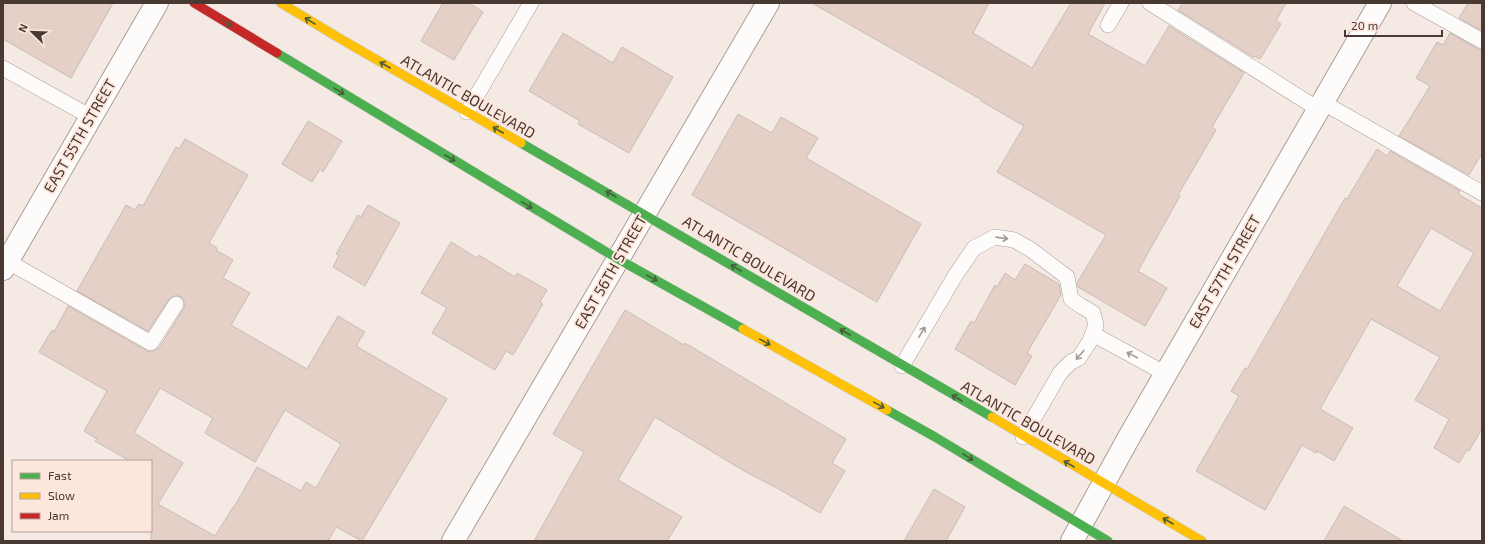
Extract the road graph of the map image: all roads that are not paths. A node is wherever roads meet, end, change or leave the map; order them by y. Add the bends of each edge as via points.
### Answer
1 (157, 3) edge
2 (194, 3) edge
3 (281, 3) edge
4 (531, 3) edge
5 (768, 3) edge
6 (1121, 3) edge
7 (1150, 3) edge
8 (1380, 3) edge
9 (1414, 3) edge
10 (1108, 25) dead end
11 (1482, 41) edge
12 (3, 68) edge
13 (1320, 106) junction
14 (467, 112) junction
15 (91, 117) junction
16 (1482, 193) edge
17 (645, 214) junction
18 (618, 259) junction
19 (5, 265) edge
20 (176, 304) dead end
21 (1093, 334) junction
22 (902, 366) junction
23 (1166, 374) junction
24 (1023, 437) junction
25 (1103, 484) junction
26 (1076, 533) edge
27 (453, 541) edge
28 (1108, 541) edge
29 (1202, 541) edge

1 - 15 street, EAST 55TH STREET
2 -> 18 main road
14 -> 3 main road, ATLANTIC BOULEVARD
4 - 14 lane
5 - 17 street, EAST 56TH STREET
6 - 10 lane
7 - 13 lane
8 - 13 street, EAST 57TH STREET
9 - 11 lane
12 - 15 lane
13 - 16 lane
13 - 23 street, EAST 57TH STREET
17 -> 14 main road, ATLANTIC BOULEVARD
15 - 19 street, EAST 55TH STREET
17 - 18 street, EAST 56TH STREET
22 -> 17 main road, ATLANTIC BOULEVARD
18 -> 26 main road via 935,437
18 - 27 street, EAST 56TH STREET
19 - 20 lane via 151,343
22 -> 21 lane via 974,248 995,237 1014,240 1067,277 1071,299 1093,313 1096,325
23 -> 21 lane
21 -> 24 lane via 1079,358 1060,373
24 -> 22 main road, ATLANTIC BOULEVARD
23 - 25 street, EAST 57TH STREET
25 -> 24 main road, ATLANTIC BOULEVARD
25 - 26 street, EAST 57TH STREET
29 -> 25 main road, ATLANTIC BOULEVARD
26 - 28 main road

